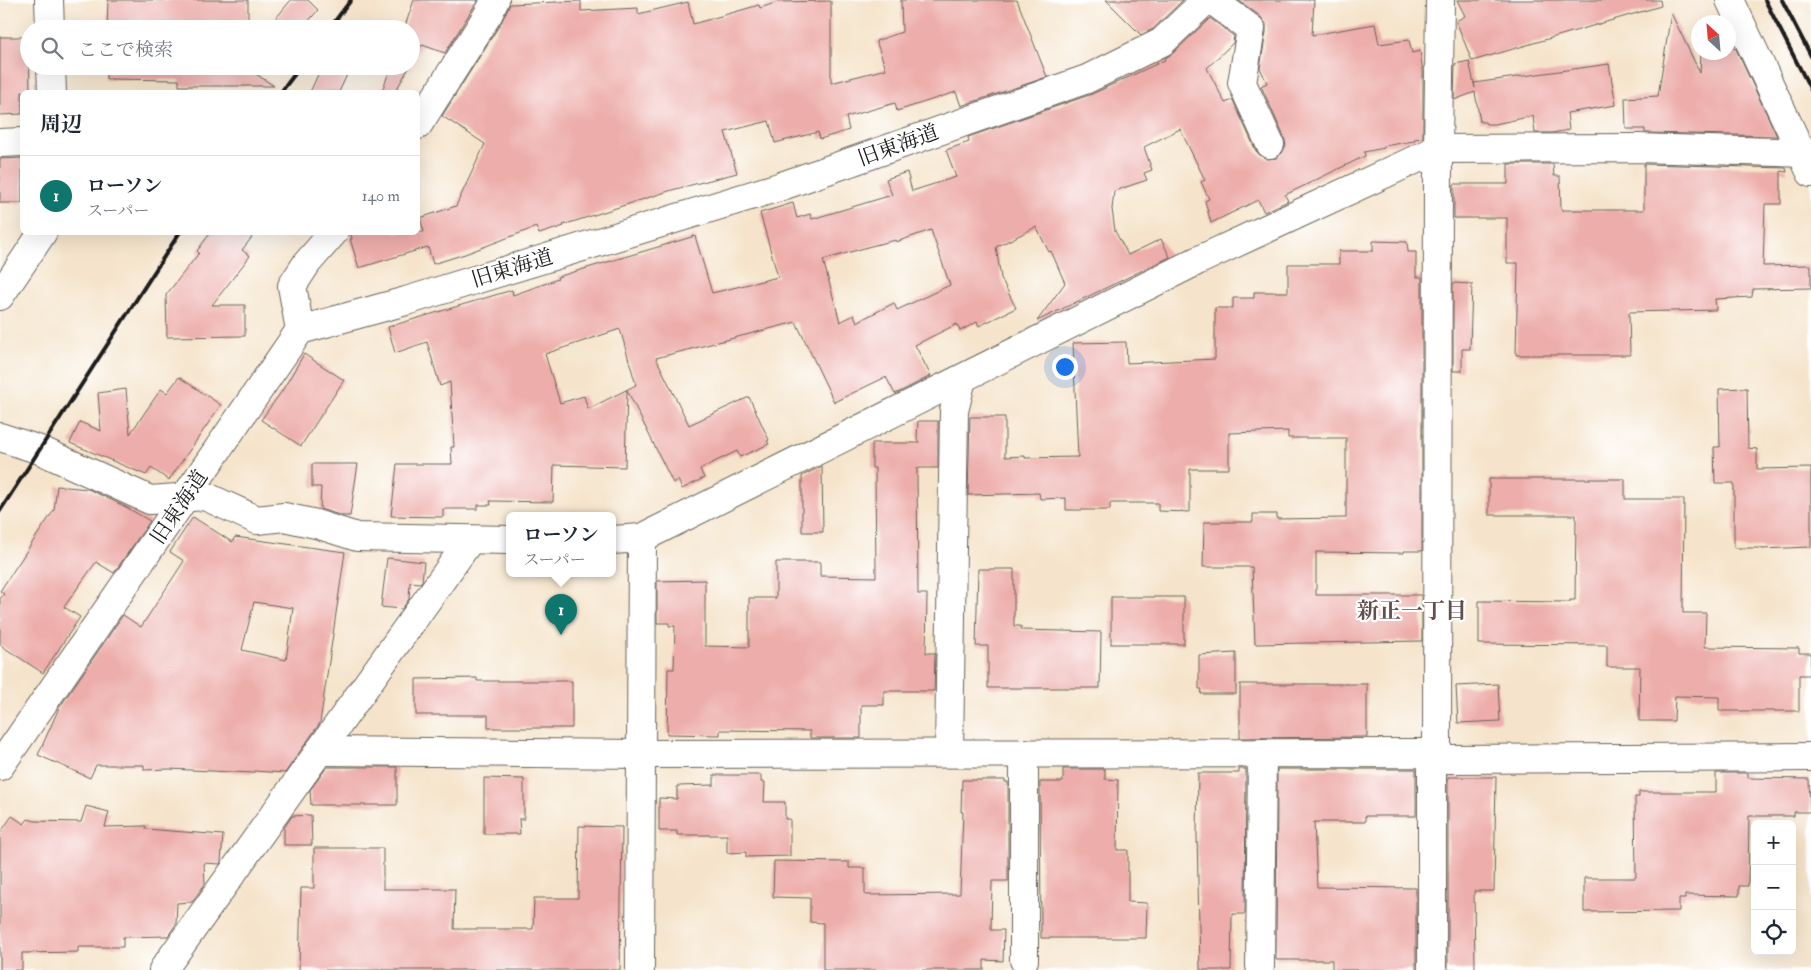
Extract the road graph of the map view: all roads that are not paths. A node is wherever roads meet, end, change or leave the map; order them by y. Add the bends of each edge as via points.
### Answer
1 (49, 0) edge
2 (495, 0) edge
3 (1206, 0) edge
4 (1212, 0) edge
5 (1440, 0) edge
6 (1730, 0) edge
7 (50, 20) edge
8 (51, 75) edge
9 (52, 90) edge
10 (420, 122) edge
11 (20, 142) edge
12 (0, 143) edge
13 (1270, 144) dead end
14 (1438, 149) junction
15 (1807, 159) edge
16 (41, 235) edge
17 (331, 235) edge
18 (0, 296) edge
19 (300, 330) junction
20 (962, 379) junction
21 (0, 437) edge
22 (184, 499) junction
23 (642, 538) junction
24 (470, 540) junction
25 (506, 540) edge
26 (616, 540) edge
27 (319, 751) junction
28 (949, 753) junction
29 (1024, 753) junction
30 (1262, 753) junction
31 (640, 754) junction
32 (1434, 754) junction
33 (1811, 757) edge
34 (0, 766) edge
35 (1024, 960) dead end
36 (1260, 966) dead end
37 (163, 970) edge
38 (640, 970) edge
39 (1432, 970) edge

1 - 7 street
2 - 10 street
3 - 19 street, 旧東海道 via 1162,42 1087,79 779,187
4 - 13 street via 1251,29 1242,83
5 - 14 street
6 - 15 street
8 - 9 street
11 - 12 street
14 - 15 street via 1636,148
14 - 20 street via 1197,262
14 - 32 street
16 - 18 street
17 - 19 street via 292,286
19 - 22 street, 旧東海道
20 - 23 street
20 - 28 street via 954,411
21 - 22 street via 40,450 150,500
22 - 24 street via 205,496 257,520 284,517 357,537
22 - 34 street, 旧東海道
23 - 26 street
23 - 31 street
24 - 25 street
24 - 27 street
27 - 31 street
27 - 37 street
28 - 29 street
28 - 31 street
29 - 30 street
29 - 35 street
30 - 32 street
30 - 36 street
31 - 38 street
32 - 33 street via 1448,759
32 - 39 street

